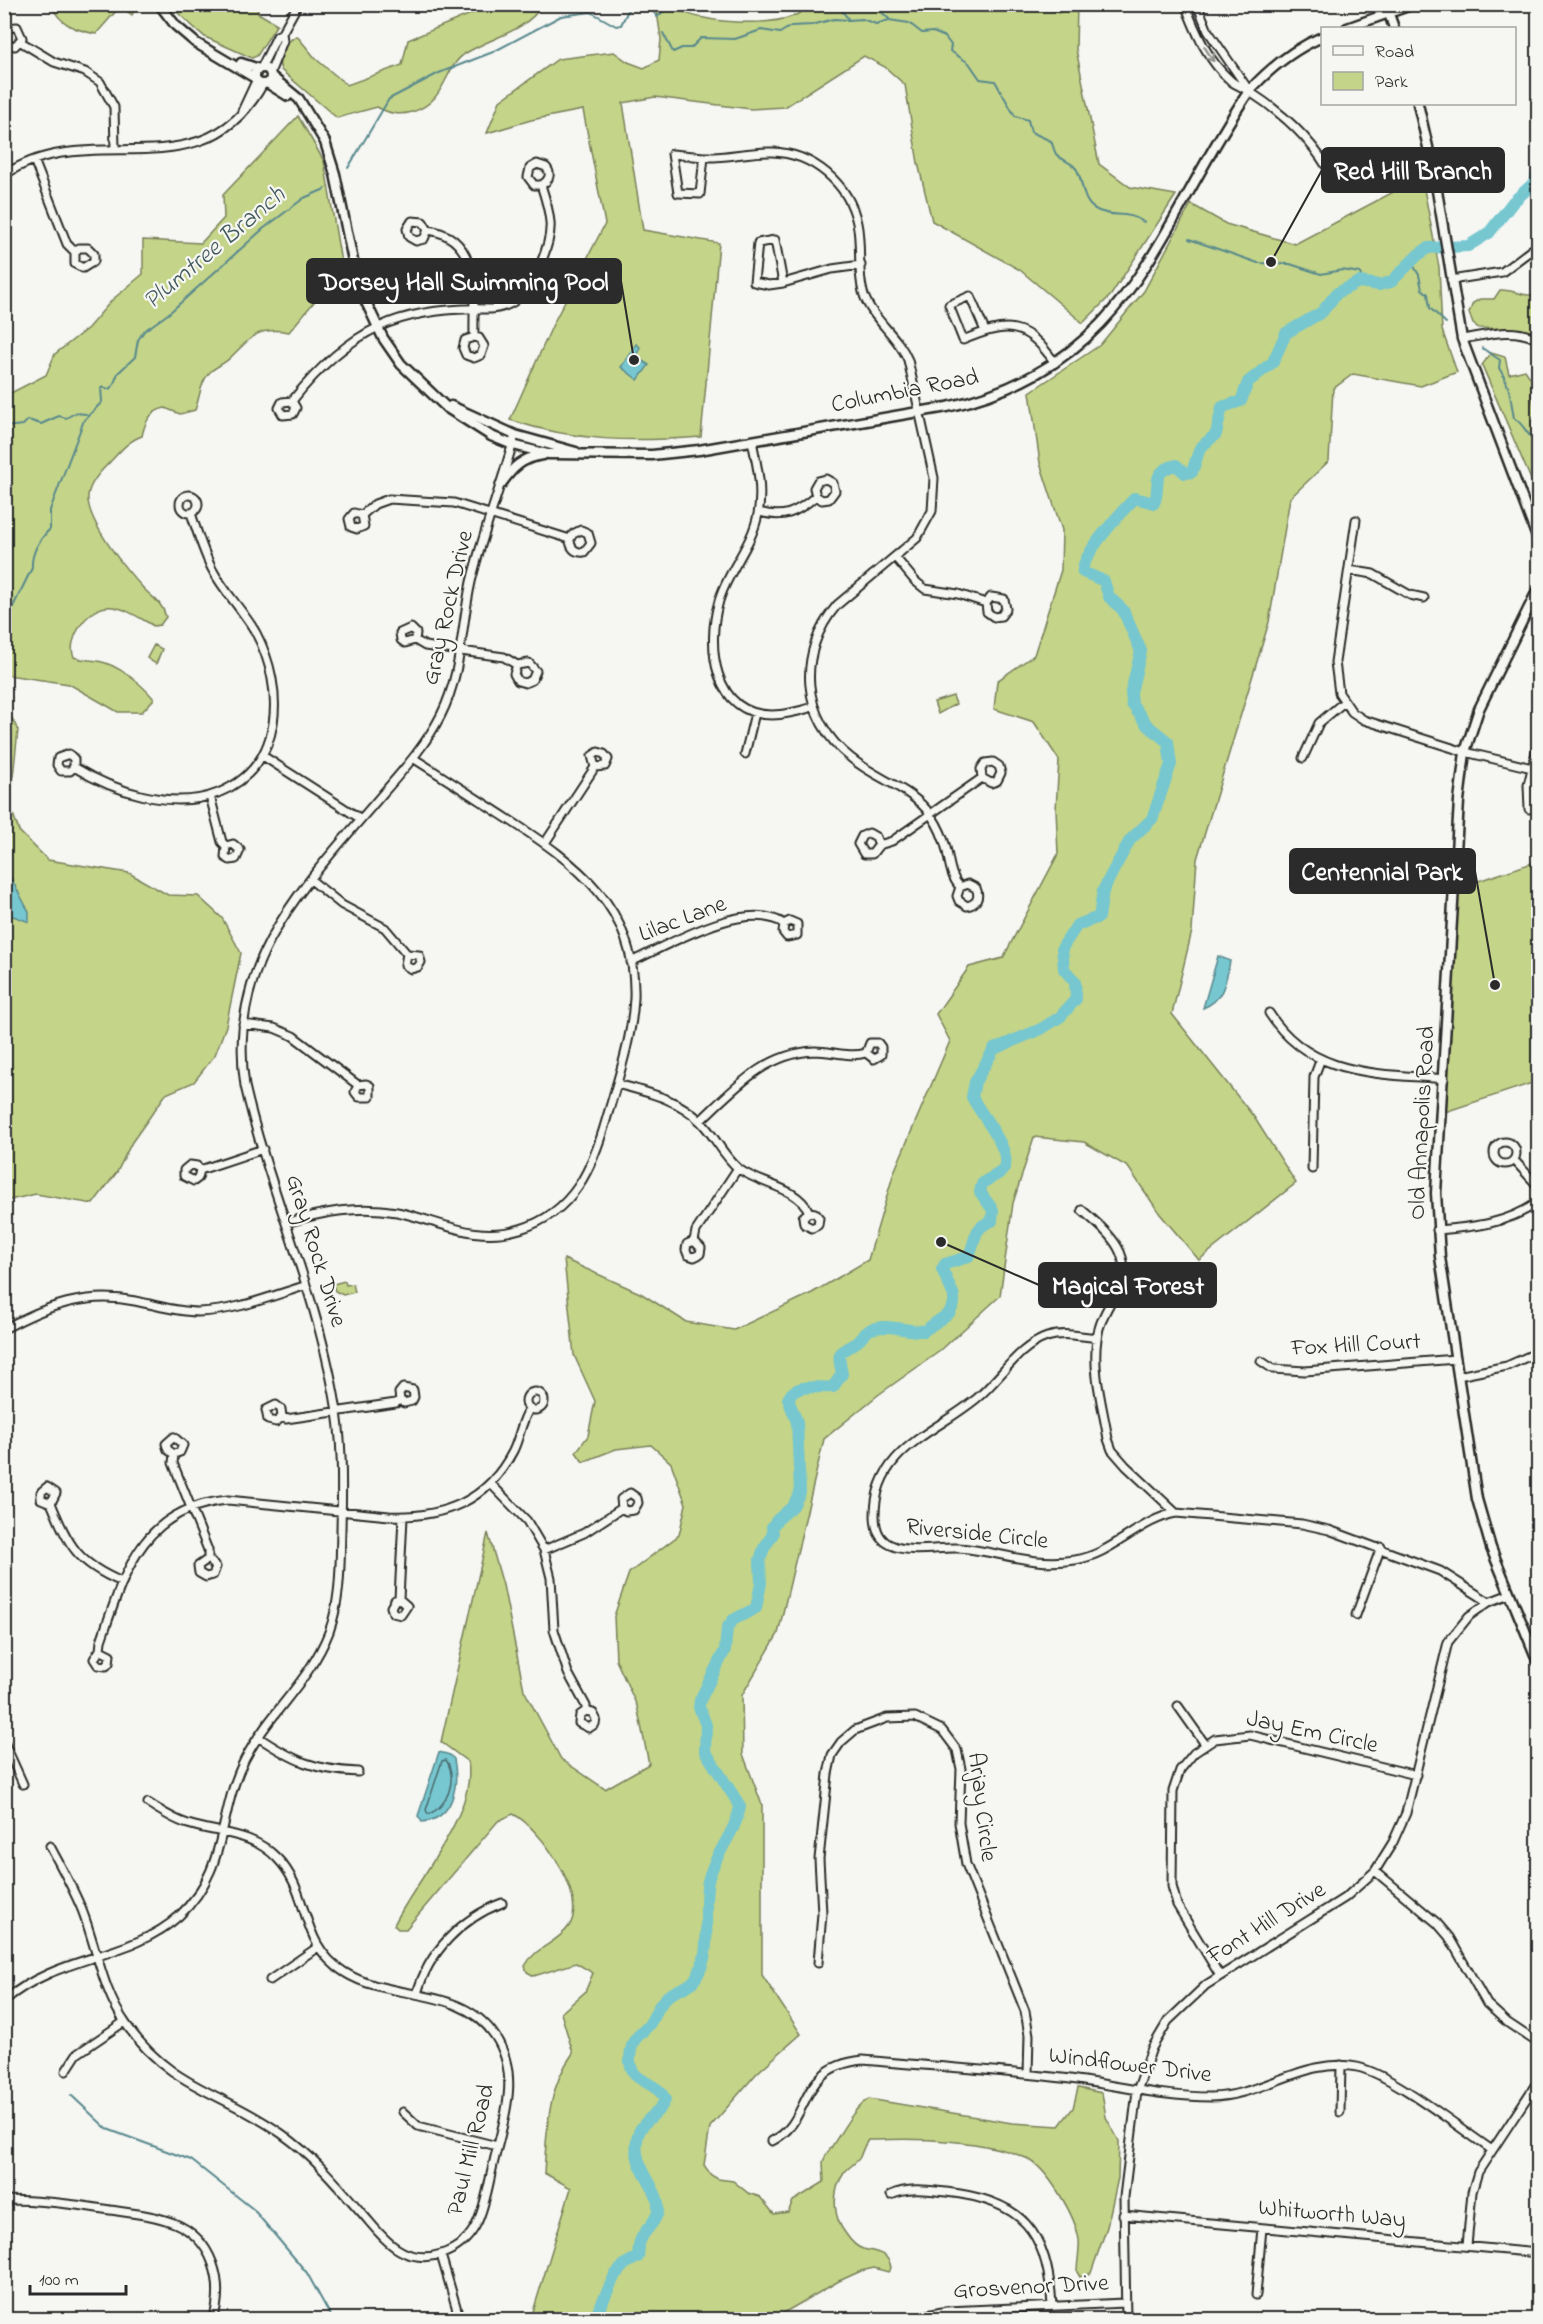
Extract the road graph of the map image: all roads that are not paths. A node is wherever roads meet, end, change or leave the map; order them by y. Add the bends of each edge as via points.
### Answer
1 (159, 4) edge
2 (298, 4) edge
3 (1185, 4) edge
4 (1197, 4) edge
5 (1385, 4) edge
6 (1414, 4) edge
7 (1389, 14) junction
8 (1350, 27) edge
9 (1394, 27) edge
10 (4, 28) edge
11 (282, 33) junction
12 (1321, 38) edge
13 (21, 42) junction
14 (4, 44) edge
15 (207, 50) junction
16 (260, 68) junction
17 (264, 79) junction
18 (1249, 91) junction
19 (1419, 105) edge
20 (115, 149) junction
21 (704, 157) junction
22 (34, 160) junction
23 (4, 175) edge
24 (1333, 178) dead end
25 (542, 185) dead end
26 (428, 230) dead end
27 (1539, 245) edge
28 (75, 252) dead end
29 (861, 265) junction
30 (1451, 280) junction
31 (783, 282) junction
32 (473, 309) junction
33 (376, 327) junction
34 (985, 331) junction
35 (474, 337) dead end
36 (1462, 339) junction
37 (1539, 340) edge
38 (1055, 363) junction
39 (432, 394) junction
40 (292, 401) dead end
41 (919, 412) junction
42 (515, 435) junction
43 (752, 441) junction
44 (513, 445) junction
45 (548, 454) junction
46 (581, 454) junction
47 (501, 484) junction
48 (816, 496) dead end
49 (491, 512) junction
50 (759, 512) junction
51 (191, 513) dead end
52 (362, 515) dead end
53 (1356, 520) dead end
54 (570, 539) dead end
55 (1539, 540) edge
56 (895, 557) junction
57 (1349, 570) junction
58 (1539, 589) edge
59 (1424, 598) dead end
60 (986, 603) dead end
61 (415, 640) dead end
62 (460, 651) junction
63 (517, 665) dead end
64 (1344, 702) junction
65 (813, 707) junction
66 (755, 713) junction
67 (1539, 744) edge
68 (1466, 752) junction
69 (745, 754) dead end
70 (263, 756) junction
71 (414, 758) junction
72 (1303, 758) dead end
73 (74, 767) dead end
74 (595, 767) dead end
75 (1532, 768) junction
76 (982, 778) dead end
77 (210, 796) junction
78 (1528, 809) dead end
79 (930, 814) junction
80 (361, 819) junction
81 (545, 843) junction
82 (879, 845) dead end
83 (226, 846) dead end
84 (311, 880) junction
85 (960, 888) dead end
86 (784, 924) dead end
87 (407, 954) dead end
88 (631, 962) junction
89 (1269, 1013) dead end
90 (243, 1024) junction
91 (866, 1053) dead end
92 (1320, 1061) junction
93 (1444, 1079) junction
94 (617, 1084) junction
95 (358, 1085) dead end
96 (700, 1121) junction
97 (263, 1149) junction
98 (1514, 1160) dead end
99 (738, 1168) junction
100 (1312, 1169) dead end
101 (200, 1170) dead end
102 (1539, 1186) edge
103 (1539, 1202) edge
104 (1082, 1210) dead end
105 (809, 1212) dead end
106 (285, 1223) junction
107 (1437, 1230) junction
108 (694, 1241) dead end
109 (304, 1286) junction
110 (4, 1329) edge
111 (1097, 1338) junction
112 (1539, 1352) edge
113 (1456, 1359) junction
114 (1261, 1361) dead end
115 (1458, 1376) junction
116 (400, 1400) dead end
117 (530, 1408) dead end
118 (338, 1413) junction
119 (282, 1417) dead end
120 (174, 1454) dead end
121 (490, 1483) junction
122 (51, 1503) dead end
123 (622, 1508) dead end
124 (190, 1509) junction
125 (342, 1510) junction
126 (1176, 1513) junction
127 (403, 1517) junction
128 (1381, 1547) junction
129 (544, 1550) junction
130 (208, 1559) dead end
131 (122, 1582) junction
132 (1510, 1594) junction
133 (399, 1599) dead end
134 (1489, 1602) junction
135 (1356, 1615) dead end
136 (100, 1650) dead end
137 (1539, 1662) edge
138 (1178, 1706) dead end
139 (586, 1711) dead end
140 (258, 1737) junction
141 (4, 1742) edge
142 (1204, 1744) junction
143 (357, 1772) dead end
144 (1416, 1775) junction
145 (23, 1784) dead end
146 (148, 1803) dead end
147 (224, 1831) junction
148 (50, 1846) dead end
149 (1375, 1871) junction
150 (502, 1903) dead end
151 (318, 1947) junction
152 (96, 1955) junction
153 (818, 1963) dead end
154 (1220, 1976) junction
155 (270, 1980) dead end
156 (417, 1994) junction
157 (4, 2001) edge
158 (124, 2022) junction
159 (1539, 2043) edge
160 (1341, 2065) junction
161 (66, 2071) dead end
162 (1028, 2074) junction
163 (1539, 2081) edge
164 (1137, 2091) junction
165 (403, 2112) dead end
166 (1340, 2112) dead end
167 (772, 2141) dead end
168 (497, 2146) junction
169 (1492, 2150) junction
170 (891, 2194) dead end
171 (4, 2200) edge
172 (1123, 2215) junction
173 (1262, 2228) junction
174 (1467, 2246) junction
175 (1539, 2253) edge
176 (441, 2255) junction
177 (1256, 2295) dead end
178 (1125, 2303) junction
179 (1052, 2306) junction
180 (992, 2309) junction
181 (213, 2319) edge
182 (460, 2319) edge
183 (903, 2319) edge
184 (993, 2319) edge
185 (1126, 2319) edge

1 - 15 street, Columbia Road via 180,30
2 - 11 street
3 -> 18 street via 1218,68 1231,82
4 - 18 street via 1208,31
5 - 7 street
6 - 7 street
7 - 8 street
7 - 9 street
10 - 13 street via 17,27 22,34
11 - 16 street
11 - 17 street via 283,41
12 - 18 street, Columbia Road via 1285,59
13 - 14 street via 12,47
13 - 20 street via 100,82 114,107
15 - 16 street, Columbia Road
15 - 17 street, Columbia Road
16 - 17 street
17 - 20 street via 242,111 219,134 178,148
17 - 33 street, Columbia Road via 307,112 331,156 352,263
18 - 24 street via 1311,143
18 - 38 street, Columbia Road via 1129,292 1092,333
19 - 30 street
20 - 22 street via 67,152
21 - 21 street via 672,154 678,193 700,194
21 - 29 street via 772,152 798,156 816,165 840,186 851,205
22 - 23 street
22 - 28 street via 67,244
25 - 32 street via 550,235 529,284 510,304
26 - 32 street via 451,239 468,258
27 - 30 street via 1502,272
29 - 31 street
29 - 41 street via 868,303 906,354
30 - 36 street
31 - 31 street via 754,282 758,243 775,240
32 - 33 street via 416,313
32 - 35 street
33 - 39 street, Columbia Road via 401,364
33 - 40 street via 327,362
34 - 34 street via 963,339 949,305 970,296
34 - 38 street via 1020,329 1041,343
36 - 37 street via 1510,332
36 - 55 street
38 - 41 street, Columbia Road via 984,398
39 - 42 street, Columbia Road
39 - 44 street, Columbia Road via 460,418
41 - 43 street, Columbia Road
41 - 56 street via 934,478 935,501 924,529
42 - 44 street, Gray Rock Drive
42 - 46 street, Columbia Road
43 - 46 street, Columbia Road via 652,455
43 - 50 street
44 - 45 street, Columbia Road
44 - 47 street, Gray Rock Drive
45 - 46 street, Columbia Road
45 - 47 street via 522,460
47 - 49 street, Gray Rock Drive
48 - 50 street via 789,515
49 - 52 street via 454,503 398,498 375,504
49 - 54 street
49 - 62 street, Gray Rock Drive via 468,594
50 - 66 street via 748,544 722,592 714,638 714,662 720,681 735,701
51 - 70 street via 212,570 254,630 271,670 275,710
53 - 57 street
56 - 60 street via 925,589 965,595
56 - 65 street via 837,605 823,624 809,667
57 - 59 street via 1373,574 1410,595
57 - 64 street via 1335,662 1336,683
58 - 68 street, Old Annapolis Road via 1479,709
61 - 62 street via 424,646
62 - 63 street via 504,657
62 - 71 street, Gray Rock Drive via 442,714
64 - 68 street via 1352,712 1376,725
64 - 72 street via 1319,723
65 - 66 street via 782,714
65 - 79 street via 830,737 845,753 903,788
66 - 69 street
67 - 75 street
68 - 75 street
68 - 93 street, Old Annapolis Road via 1459,801
70 - 77 street via 241,780
70 - 80 street
71 - 80 street, Gray Rock Drive
71 - 81 street
73 - 77 street via 102,783 132,792 182,799
74 - 81 street
75 - 78 street
76 - 79 street
77 - 83 street via 220,838
79 - 82 street via 892,842
79 - 85 street
80 - 84 street, Gray Rock Drive
81 - 88 street via 582,871 601,894 619,927
84 - 87 street via 342,905 385,928
84 - 90 street, Gray Rock Drive via 280,919 262,953 249,988
86 - 88 street, Lilac Lane via 761,917 727,921
88 - 94 street via 633,1012
89 - 92 street via 1287,1038
90 - 95 street via 274,1028 293,1036
90 - 97 street, Gray Rock Drive via 245,1086
91 - 96 street via 815,1051 778,1059 749,1075
92 - 93 street via 1372,1072
92 - 100 street via 1314,1084
93 - 107 street, Old Annapolis Road via 1437,1154
94 - 96 street via 663,1097
94 - 106 street via 595,1158 583,1181 561,1207 531,1225 499,1234 477,1234 403,1214 367,1209 331,1211
96 - 99 street
97 - 101 street
97 - 106 street, Gray Rock Drive
98 - 102 street
99 - 105 street via 792,1194 806,1204
99 - 108 street
103 - 107 street via 1489,1224
104 - 111 street via 1113,1238 1124,1260 1122,1279
106 - 109 street, Gray Rock Drive
107 - 113 street, Old Annapolis Road
109 - 110 street via 212,1311 176,1310 119,1298 85,1299 49,1307
109 - 118 street, Gray Rock Drive
111 - 126 street via 1096,1369 1108,1439 1126,1466
111 - 126 street, Riverside Circle via 1059,1335 1037,1342 978,1398 900,1453 880,1482 876,1529 884,1541 898,1548 957,1548 1051,1563 1092,1556 1162,1515
112 - 115 street via 1500,1368
113 - 114 street, Fox Hill Court via 1305,1371 1272,1369
113 - 115 street, Old Annapolis Road
115 - 132 street, Old Annapolis Road via 1477,1499
116 - 118 street
117 - 121 street via 513,1450
118 - 119 street
118 - 125 street, Gray Rock Drive
120 - 124 street via 173,1463
121 - 127 street via 452,1509 428,1516
121 - 129 street via 527,1521
122 - 131 street via 76,1554 91,1567
123 - 129 street via 584,1533
124 - 125 street via 228,1500
124 - 130 street via 208,1550
124 - 131 street via 155,1530 131,1561
125 - 127 street
125 - 140 street, Gray Rock Drive via 340,1578 330,1629 311,1668
126 - 128 street via 1302,1524
127 - 133 street
128 - 134 street via 1440,1572
128 - 135 street
129 - 139 street via 551,1578 554,1630 562,1659
131 - 136 street
132 - 134 street, Font Hill Drive
132 - 137 street, Old Annapolis Road
134 - 144 street, Font Hill Drive via 1461,1623 1448,1642
138 - 142 street
140 - 143 street via 304,1765
140 - 147 street, Gray Rock Drive via 234,1785
141 - 145 street
142 - 144 street, Jay Em Circle via 1225,1737 1250,1736
142 - 154 street via 1180,1770 1173,1791 1172,1879 1178,1905
144 - 149 street, Font Hill Drive via 1406,1813
146 - 147 street, Paul Mill Road via 180,1821
147 - 151 street, Paul Mill Road via 259,1843 279,1860 294,1882 306,1924
147 - 152 street, Gray Rock Drive via 208,1879 179,1915 143,1940
148 - 152 street via 82,1910
149 - 154 street, Font Hill Drive via 1338,1902
149 - 159 street via 1449,1937 1487,2004
150 - 156 street via 477,1914 437,1952 426,1967
151 - 155 street
151 - 156 street, Paul Mill Road via 337,1967 358,1979
152 - 157 street, Gray Rock Drive via 51,1971
152 - 158 street
153 - 162 street, Arjay Circle via 822,1913 819,1859 832,1755 848,1735 862,1727 900,1716 926,1720 942,1730 957,1750 961,1769 959,1823 966,1864 1025,2011
154 - 164 street, Font Hill Drive via 1191,1997 1168,2021 1152,2048
156 - 168 street, Paul Mill Road via 453,2003 474,2015 501,2047 510,2085
158 - 161 street via 77,2054
158 - 176 street via 147,2051 179,2077 260,2119 305,2151 398,2250 423,2258
160 - 164 street, Windflower Drive via 1226,2096
160 - 166 street
160 - 169 street, Windflower Drive via 1376,2074
162 - 164 street, Windflower Drive
162 - 167 street, Windflower Drive via 863,2060 841,2063 821,2075 785,2131
163 - 169 street
164 - 172 street, Font Hill Drive
165 - 168 street via 418,2126
168 - 176 street, Paul Mill Road via 477,2223 458,2247
169 - 174 street via 1474,2182
170 - 179 street via 915,2189 965,2194 980,2196 1008,2209 1040,2242 1048,2264
171 - 181 street via 83,2205 164,2219 184,2228 201,2243 214,2264 219,2294
172 - 173 street, Whitworth Way
172 - 178 street, Font Hill Drive
173 - 174 street, Whitworth Way
173 - 177 street
174 - 175 street, Whitworth Way
176 - 182 street
178 - 179 street, Grosvenor Drive
178 - 185 street, Font Hill Drive
179 - 180 street, Grosvenor Drive
180 - 183 street, Grosvenor Drive via 946,2311
180 - 184 street

